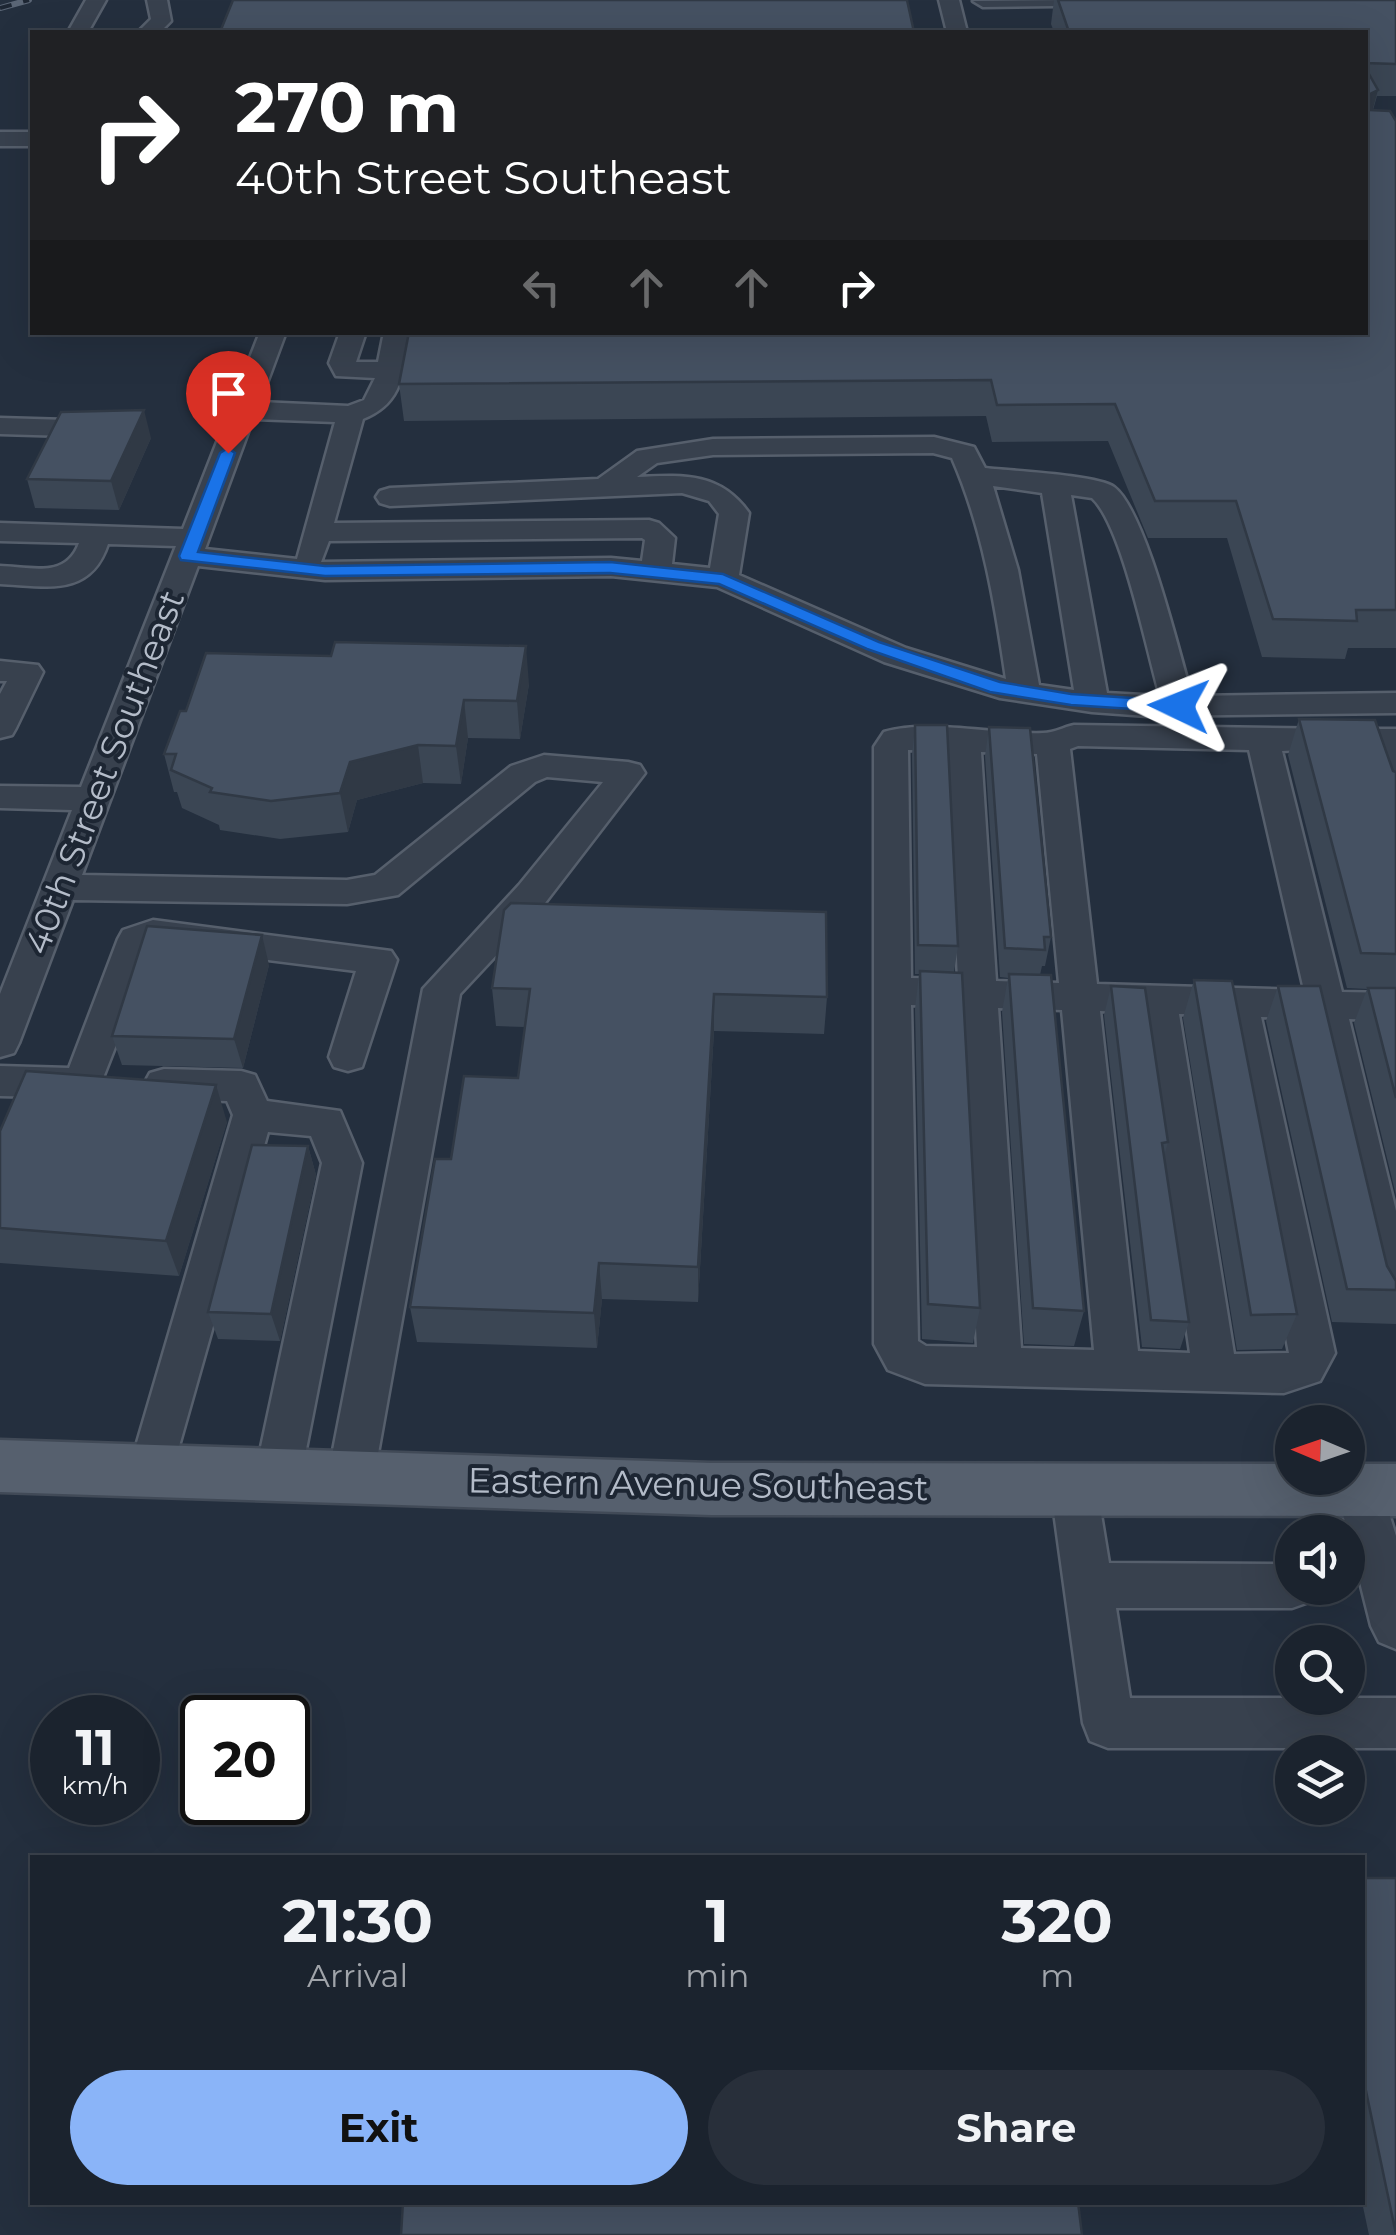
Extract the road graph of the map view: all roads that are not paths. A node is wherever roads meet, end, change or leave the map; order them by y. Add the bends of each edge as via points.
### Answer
1 (96, 0) edge
2 (156, 0) edge
3 (949, 0) edge
4 (1056, 0) edge
5 (984, 6) edge
6 (79, 30) edge
7 (150, 30) edge
8 (956, 30) edge
9 (30, 116) edge
10 (11, 140) edge
11 (272, 335) edge
12 (352, 335) edge
13 (396, 335) edge
14 (390, 370) junction
15 (244, 410) junction
16 (351, 414) junction
17 (0, 426) edge
18 (101, 429) edge
19 (976, 475) junction
20 (1055, 486) junction
21 (606, 487) junction
22 (390, 498) dead end
23 (0, 532) edge
24 (317, 532) junction
25 (97, 535) junction
26 (192, 547) junction
27 (307, 570) junction
28 (656, 572) junction
29 (0, 575) edge
30 (723, 579) junction
31 (0, 671) edge
32 (1024, 692) junction
33 (1092, 702) junction
34 (1396, 704) edge
35 (1179, 706) junction
36 (0, 728) edge
37 (963, 738) junction
38 (1263, 740) junction
39 (1387, 740) edge
40 (1053, 744) junction
41 (1396, 796) edge
42 (0, 797) edge
43 (94, 799) junction
44 (60, 887) junction
45 (892, 991) junction
46 (978, 994) junction
47 (1077, 996) junction
48 (1158, 999) junction
49 (1240, 1002) junction
50 (1326, 1005) junction
51 (1396, 1007) edge
52 (0, 1043) edge
53 (348, 1057) dead end
54 (0, 1082) edge
55 (83, 1083) junction
56 (253, 1115) junction
57 (1396, 1298) edge
58 (1000, 1367) junction
59 (1118, 1370) junction
60 (1215, 1372) junction
61 (0, 1466) edge
62 (152, 1470) junction
63 (278, 1474) junction
64 (350, 1476) junction
65 (1074, 1490) junction
66 (1378, 1490) edge
67 (1090, 1585) junction
68 (1275, 1586) edge
69 (1377, 1600) edge
70 (1396, 1723) edge

1 - 6 street
2 - 7 street via 161,21
3 - 8 street
4 - 5 street
9 - 10 street
11 - 15 street, 40th Street Southeast
12 - 14 street via 345,370
13 - 14 street
14 - 16 street via 375,405
15 - 16 street
15 - 26 street, 40th Street Southeast
16 - 24 street
17 - 18 street
19 - 20 street
19 - 21 street via 964,452 934,445 714,447 648,456
19 - 32 street via 1007,585
20 - 33 street
20 - 35 street via 1094,488 1108,496
21 - 22 street
21 - 30 street via 684,484 719,496 734,513
23 - 25 street
24 - 27 street
24 - 28 street via 648,529 660,538
25 - 26 street
25 - 29 street via 74,573
26 - 27 street
26 - 43 street, 40th Street Southeast
27 - 28 street
28 - 30 street
30 - 32 street via 873,646
31 - 36 street via 26,672
32 - 33 street
33 - 35 street
34 - 35 street
37 - 40 street
37 - 45 street via 896,738 891,747
37 - 46 street
38 - 39 street
38 - 40 street via 1074,735
38 - 50 street
39 - 41 street
40 - 47 street
42 - 43 street
43 - 44 street, 40th Street Southeast
44 - 52 street, 40th Street Southeast
44 - 64 street via 347,892 384,886 522,774 544,766 628,773 532,894 442,990
45 - 46 street
45 - 58 street via 896,1344 904,1357 925,1365
46 - 47 street
46 - 58 street
47 - 48 street
47 - 59 street
48 - 49 street
48 - 60 street
49 - 50 street
49 - 60 street via 1313,1353 1304,1368 1284,1374
50 - 51 street
50 - 57 street
53 - 55 street via 378,960 153,932 136,939
54 - 55 street
55 - 56 street via 240,1086
56 - 62 street
56 - 63 street via 326,1122 342,1162
58 - 59 street
59 - 60 street
61 - 62 main road, Eastern Avenue Southeast
62 - 63 main road, Eastern Avenue Southeast
63 - 64 main road, Eastern Avenue Southeast
64 - 65 main road, Eastern Avenue Southeast via 711,1490
65 - 66 main road, Eastern Avenue Southeast
65 - 67 street
66 - 69 street
67 - 68 street
67 - 70 street via 1108,1723

